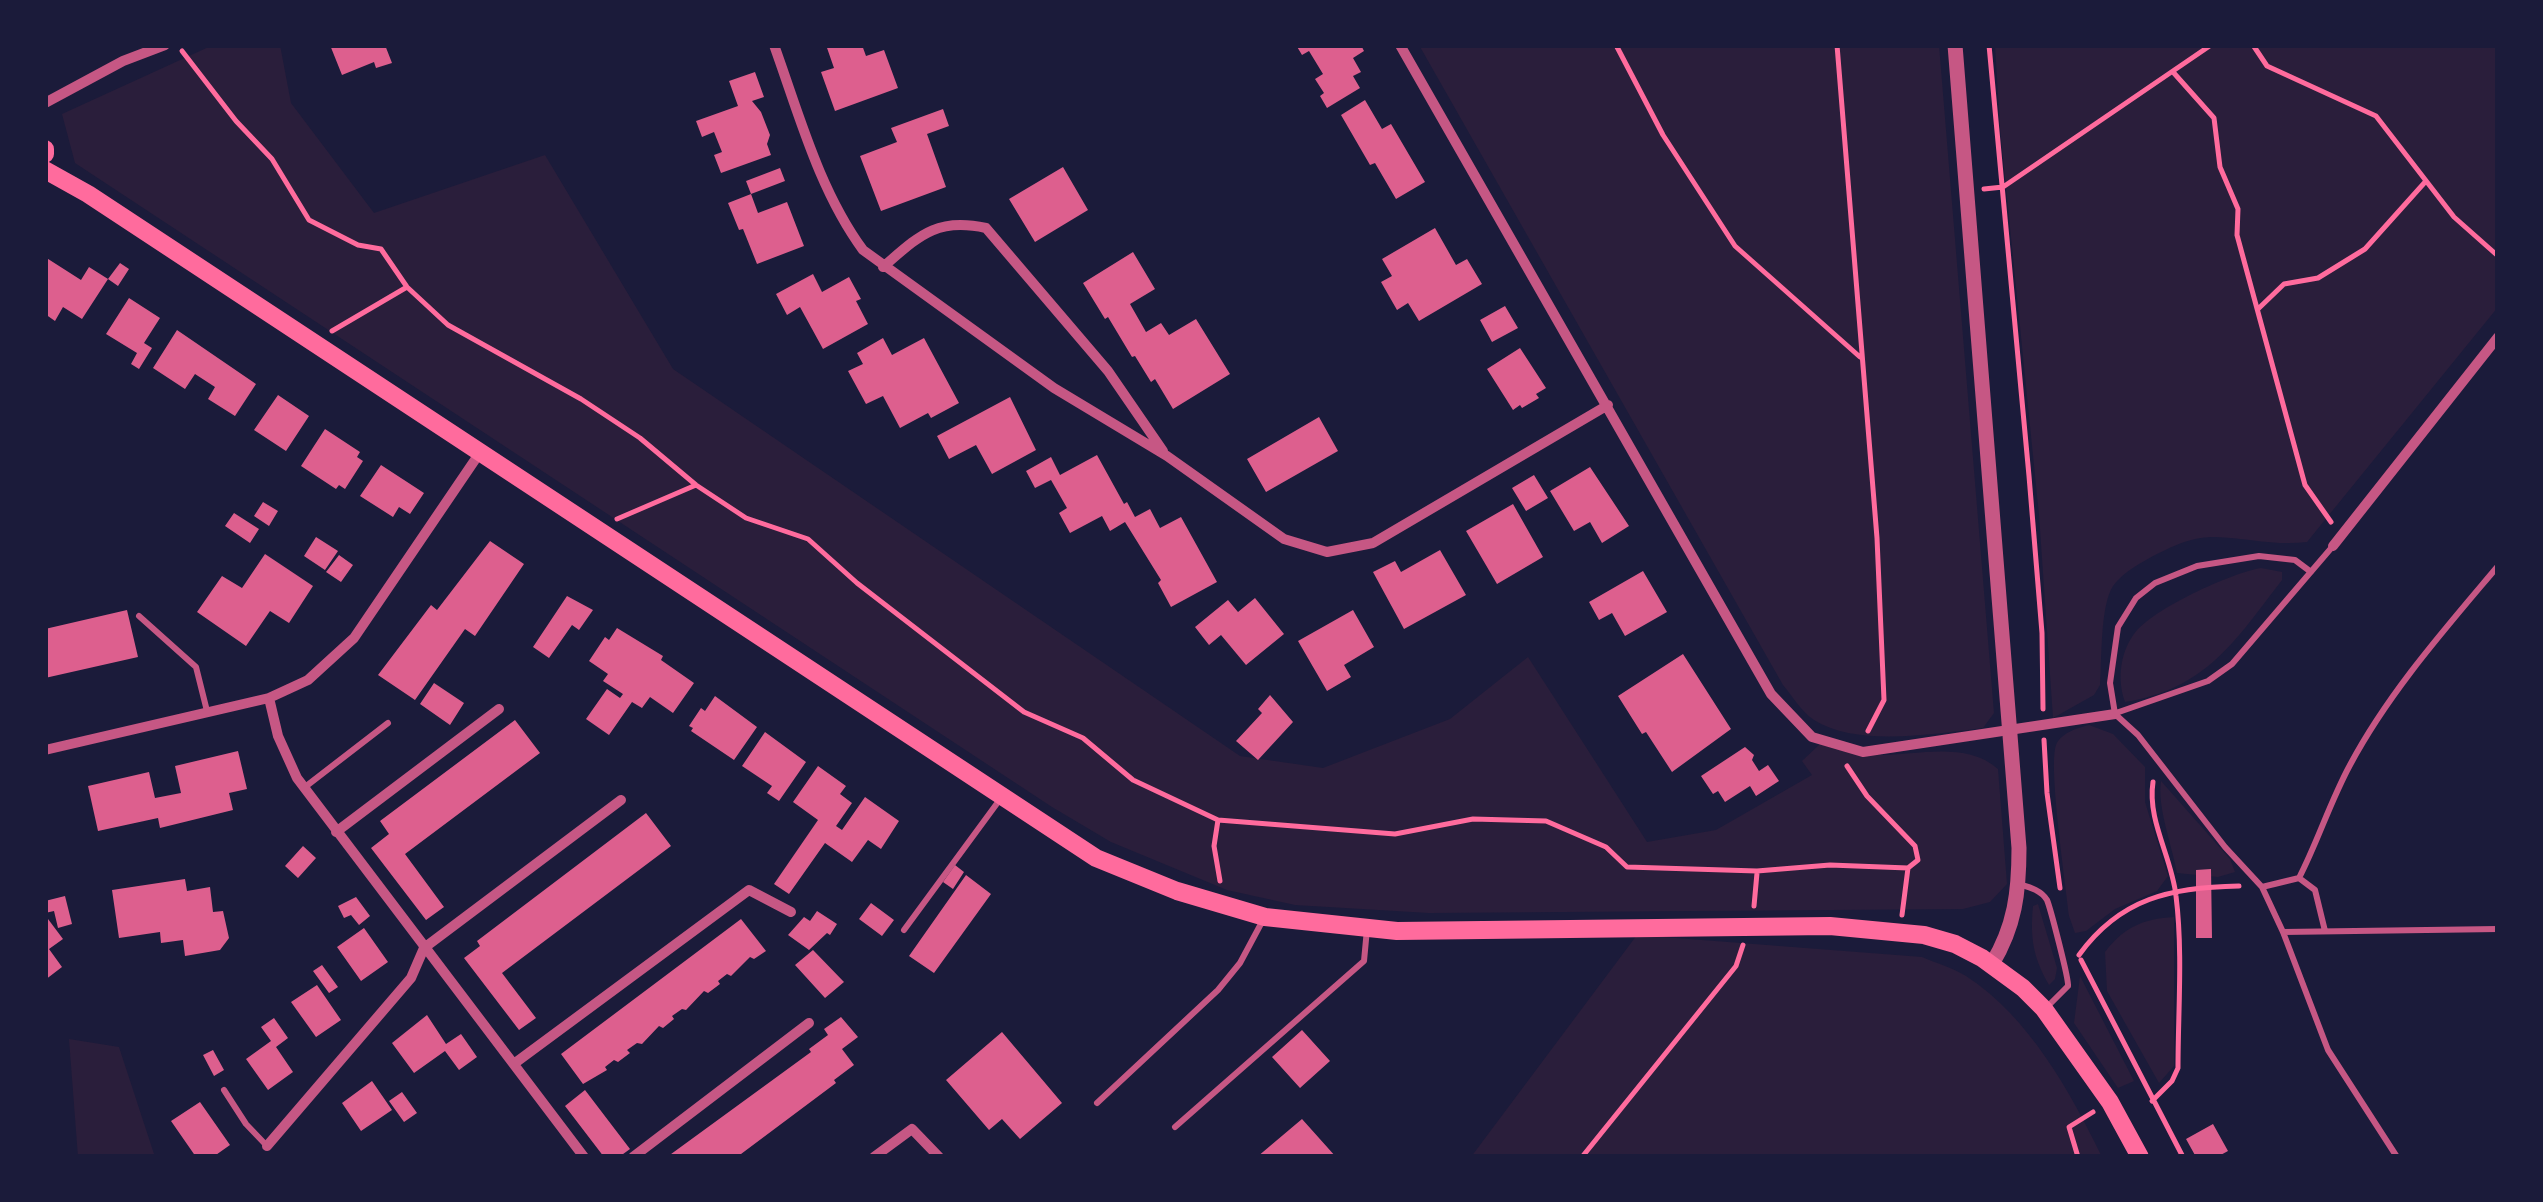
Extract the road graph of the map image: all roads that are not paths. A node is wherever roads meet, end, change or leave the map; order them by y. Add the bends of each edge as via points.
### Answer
1 (165, 45) edge
2 (774, 45) edge
3 (1400, 45) edge
4 (1954, 45) edge
5 (118, 48) dead end
6 (123, 61) junction
7 (45, 103) edge
8 (45, 170) edge
9 (883, 267) junction
10 (2498, 337) edge
11 (1608, 405) junction
12 (481, 452) junction
13 (1166, 456) junction
14 (2332, 546) joint
15 (2498, 566) edge
16 (2312, 572) junction
17 (139, 616) dead end
18 (269, 698) junction
19 (499, 710) dead end
20 (208, 712) junction
21 (2115, 714) junction
22 (388, 724) dead end
23 (2009, 730) junction
24 (45, 750) edge
25 (304, 788) junction
26 (1001, 796) junction
27 (621, 800) dead end
28 (336, 832) junction
29 (2299, 878) junction
30 (2019, 884) junction
31 (2262, 886) junction
32 (791, 912) dead end
33 (1265, 917) junction
34 (1367, 928) junction
35 (904, 930) dead end
36 (2498, 930) edge
37 (2326, 931) junction
38 (2283, 932) junction
39 (424, 948) junction
40 (1992, 964) junction
41 (2044, 1009) junction
42 (809, 1023) dead end
43 (516, 1064) junction
44 (224, 1090) dead end
45 (1097, 1103) dead end
46 (1175, 1127) dead end
47 (266, 1146) joint
48 (584, 1157) edge
49 (633, 1157) edge
50 (874, 1157) edge
51 (939, 1157) edge
52 (2140, 1157) edge
53 (2397, 1157) edge

1 - 6 street
2 - 9 street via 845,226
3 - 11 street
4 - 23 street
5 - 6 street
6 - 7 street
8 - 12 main road
9 - 13 street via 1054,388
9 - 13 street via 916,238 956,222 986,228 1108,371
10 - 14 street
11 - 13 street via 1373,543 1327,552 1284,539
11 - 23 street via 1771,694 1812,738 1863,752
12 - 18 street via 354,638 308,680
12 - 26 main road
14 - 16 lane
15 - 29 lane via 2370,733
16 - 21 lane via 2232,664 2208,682
16 - 21 lane via 2295,560 2259,556 2197,566 2155,583 2136,598 2118,628 2110,683
17 - 20 lane via 196,667
18 - 20 street
18 - 25 street via 278,736
19 - 28 street
20 - 24 street
21 - 23 street
21 - 31 lane
22 - 25 lane
23 - 30 street
25 - 28 street
26 - 33 main road via 1096,858
26 - 35 lane
27 - 39 street
28 - 39 street
29 - 31 lane
29 - 37 lane via 2314,890
30 - 40 street via 2007,939
30 - 41 lane via 2047,900 2070,976 2062,995
31 - 38 lane
32 - 43 street via 748,890
33 - 34 main road
33 - 45 lane via 1218,990
34 - 40 main road via 1830,926 1924,934
34 - 46 lane via 1364,961
36 - 37 lane
37 - 38 lane
38 - 53 lane via 2328,1050
39 - 43 street
39 - 47 street via 411,978
40 - 41 main road
41 - 52 main road
42 - 49 street
43 - 48 street
44 - 47 lane
50 - 51 street via 912,1129

